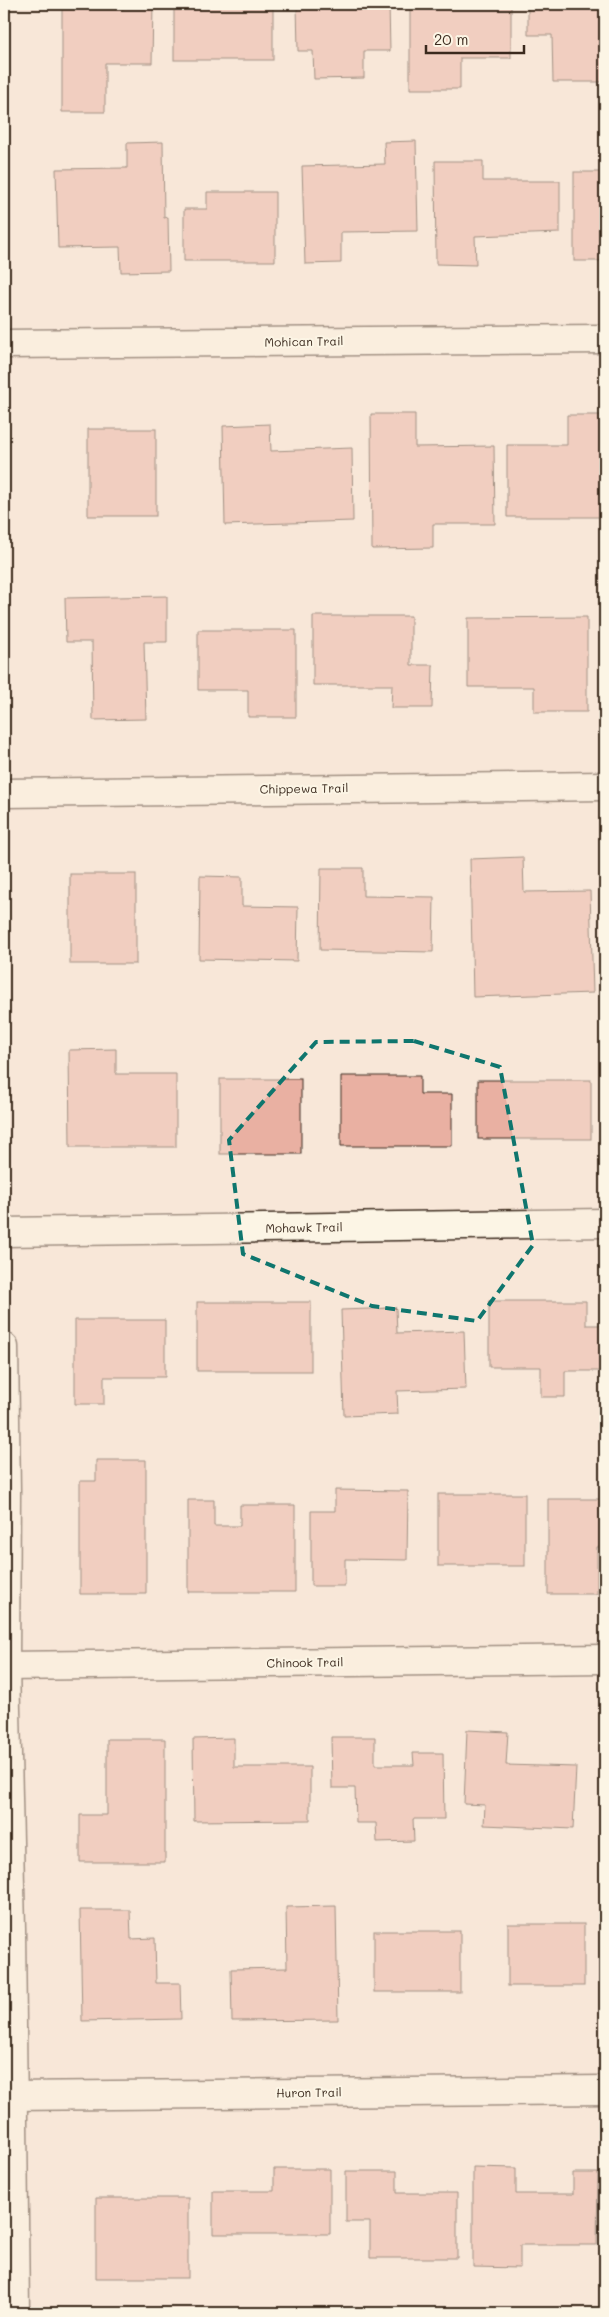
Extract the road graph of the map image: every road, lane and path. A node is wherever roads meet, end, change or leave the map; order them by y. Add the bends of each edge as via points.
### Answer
1 (605, 339) edge
2 (4, 344) edge
3 (605, 786) edge
4 (4, 794) edge
5 (605, 1223) edge
6 (4, 1232) edge
7 (4, 1347) edge
8 (5, 1492) edge
9 (605, 1659) edge
10 (5, 1666) junction
11 (8, 1929) edge
12 (605, 2090) edge
13 (13, 2096) junction
14 (14, 2313) edge

1 - 2 street, Mohican Trail
3 - 4 street, Chippewa Trail
5 - 6 street, Mohawk Trail
7 - 8 street
8 - 10 street
9 - 10 street, Chinook Trail
10 - 11 street
11 - 13 street
12 - 13 street, Huron Trail
13 - 14 street

